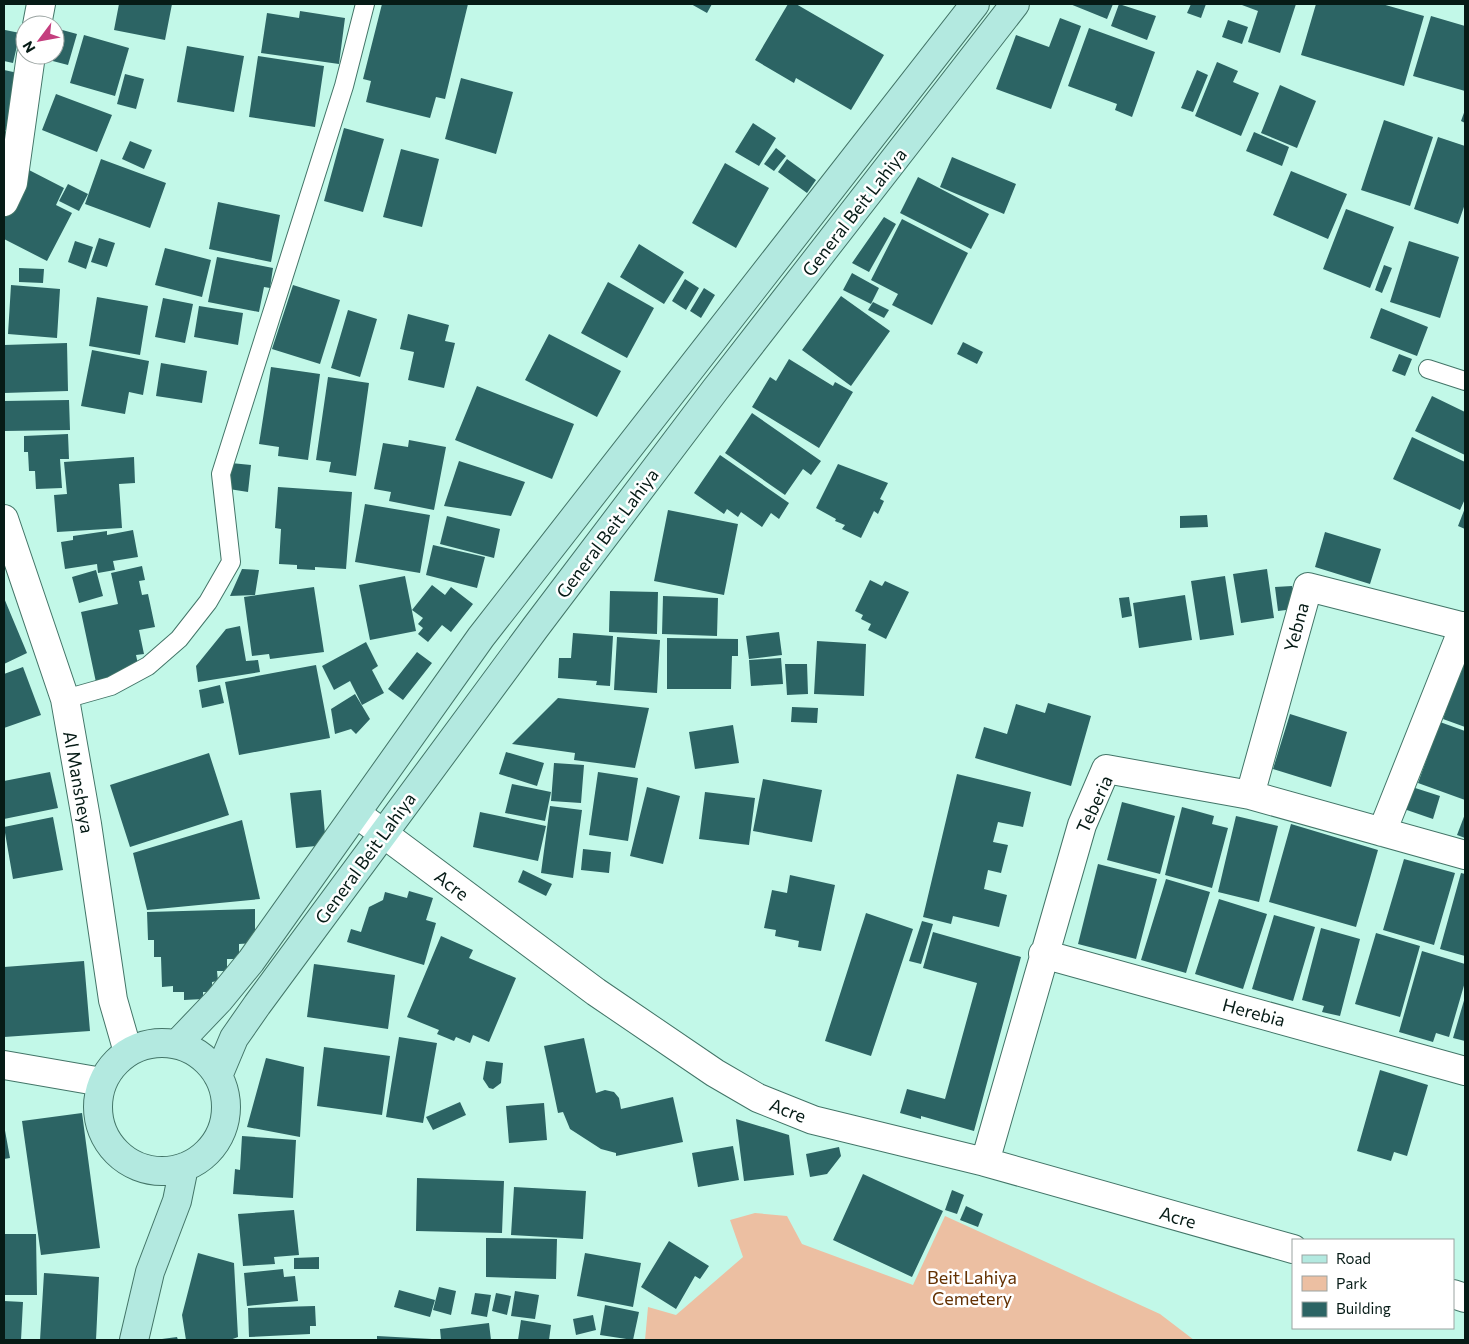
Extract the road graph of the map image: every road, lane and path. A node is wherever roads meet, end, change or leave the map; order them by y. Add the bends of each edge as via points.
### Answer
1 (365, 4) edge
2 (975, 4) edge
3 (1015, 4) edge
4 (30, 65) edge
5 (4, 202) edge
6 (1428, 369) dead end
7 (1465, 382) edge
8 (4, 519) edge
9 (1465, 626) edge
10 (65, 699) junction
11 (1250, 795) junction
12 (357, 814) junction
13 (1382, 832) junction
14 (384, 833) junction
15 (1465, 855) edge
16 (1043, 954) junction
17 (177, 1044) junction
18 (128, 1052) junction
19 (4, 1065) edge
20 (1465, 1070) edge
21 (218, 1076) junction
22 (102, 1082) junction
23 (985, 1162) junction
24 (184, 1167) junction
25 (1292, 1249) edge
26 (134, 1340) edge

1 - 10 lane via 344,86 221,474 231,562 208,602 179,639 148,666 111,686
2 - 12 main road, General Beit Lahiya via 481,637
3 - 14 main road, General Beit Lahiya via 685,430
4 - 5 street via 12,183
6 - 7 lane
8 - 10 street, Al Mansheya
9 - 11 street, Yebna via 1308,587
9 - 13 street
10 - 18 street, Al Mansheya via 113,1000
11 - 13 street, Teberia
11 - 16 street, Teberia via 1106,769 1082,825
12 - 14 street, Acre
12 - 17 main road, General Beit Lahiya via 251,961
13 - 15 street, Teberia
14 - 21 main road, General Beit Lahiya via 240,1030
14 - 23 street, Acre via 596,992 714,1073 758,1098 813,1120
16 - 20 street, Herebia
16 - 23 street, Teberia
17 - 18 main road via 156,1043
17 - 21 main road via 204,1059
18 - 22 main road via 112,1065
19 - 22 street
21 - 24 main road via 226,1104 222,1129 201,1158
22 - 24 main road via 98,1111 102,1130 112,1147 126,1160 144,1168 164,1171
23 - 25 street, Acre
24 - 26 main road via 177,1201 150,1272

